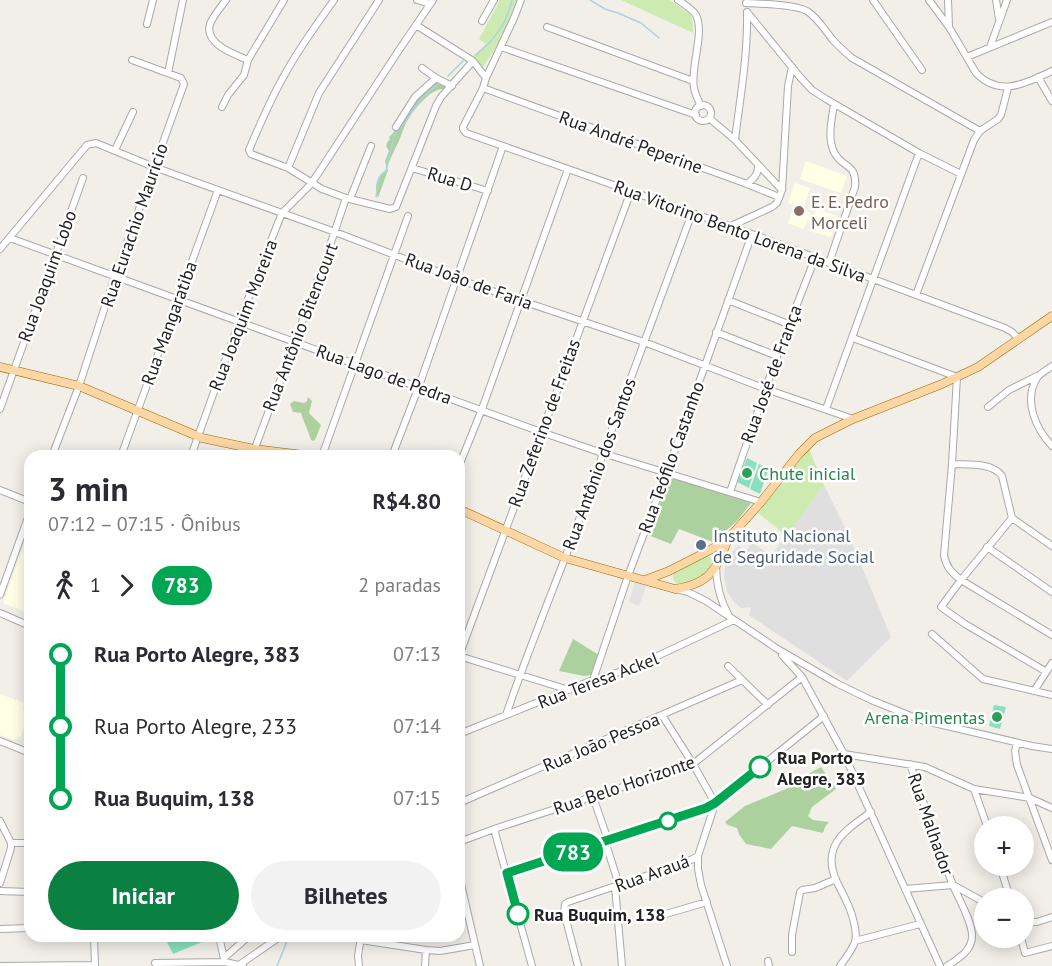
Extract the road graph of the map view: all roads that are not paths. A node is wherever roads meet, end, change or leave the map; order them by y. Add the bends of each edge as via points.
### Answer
1 (153, 0) edge
2 (183, 0) edge
3 (226, 0) edge
4 (284, 0) edge
5 (334, 0) edge
6 (379, 0) edge
7 (417, 0) edge
8 (494, 0) edge
9 (521, 0) edge
10 (678, 0) edge
11 (873, 0) edge
12 (996, 0) edge
13 (1007, 0) edge
14 (746, 1) edge
15 (948, 1) edge
16 (432, 2) edge
17 (931, 3) edge
18 (747, 12) junction
19 (999, 20) junction
20 (482, 21) dead end
21 (1052, 22) edge
22 (147, 24) dead end
23 (416, 25) junction
24 (547, 27) dead end
25 (949, 27) junction
26 (501, 47) junction
27 (990, 47) junction
28 (966, 57) junction
29 (132, 60) dead end
30 (248, 60) junction
31 (473, 61) junction
32 (792, 67) junction
33 (422, 69) dead end
34 (922, 70) dead end
35 (1052, 71) edge
36 (168, 73) junction
37 (1038, 77) junction
38 (436, 78) junction
39 (486, 78) junction
40 (693, 81) junction
41 (452, 86) junction
42 (483, 88) junction
43 (1008, 88) junction
44 (1052, 101) edge
45 (834, 104) junction
46 (700, 106) junction
47 (222, 107) dead end
48 (133, 112) dead end
49 (696, 115) junction
50 (709, 118) junction
51 (396, 127) dead end
52 (980, 132) junction
53 (735, 140) junction
54 (503, 146) junction
55 (371, 147) dead end
56 (115, 150) junction
57 (919, 153) junction
58 (758, 166) junction
59 (154, 167) junction
60 (288, 168) junction
61 (412, 168) junction
62 (568, 169) junction
63 (961, 174) junction
64 (82, 178) dead end
65 (311, 184) junction
66 (747, 184) junction
67 (218, 190) junction
68 (488, 191) junction
69 (631, 191) junction
70 (781, 194) junction
71 (348, 199) junction
72 (282, 213) junction
73 (692, 213) junction
74 (408, 216) dead end
75 (731, 226) junction
76 (335, 232) junction
77 (752, 234) junction
78 (9, 238) junction
79 (0, 249) edge
80 (54, 254) junction
81 (394, 254) junction
82 (815, 258) junction
83 (829, 263) junction
84 (115, 276) junction
85 (457, 279) junction
86 (874, 280) junction
87 (916, 295) junction
88 (177, 299) junction
89 (520, 300) junction
90 (728, 300) junction
91 (1051, 318) edge
92 (239, 322) junction
93 (582, 322) junction
94 (789, 324) junction
95 (716, 332) junction
96 (853, 338) junction
97 (1019, 339) junction
98 (294, 342) junction
99 (644, 342) junction
100 (777, 356) junction
101 (355, 364) junction
102 (704, 366) junction
103 (1052, 366) edge
104 (0, 367) edge
105 (14, 370) junction
106 (1038, 376) junction
107 (957, 377) junction
108 (79, 386) junction
109 (419, 386) junction
110 (766, 389) junction
111 (988, 406) dead end
112 (0, 409) edge
113 (482, 409) junction
114 (826, 409) junction
115 (136, 411) junction
116 (852, 419) junction
117 (541, 432) junction
118 (198, 436) junction
119 (1052, 446) edge
120 (54, 450) edge
121 (123, 450) edge
122 (193, 450) edge
123 (246, 450) edge
124 (254, 450) edge
125 (324, 450) edge
126 (394, 450) edge
127 (465, 451) edge
128 (602, 453) junction
129 (952, 464) junction
130 (667, 472) junction
131 (0, 490) edge
132 (730, 492) junction
133 (24, 500) edge
134 (761, 502) junction
135 (465, 512) edge
136 (1012, 518) junction
137 (24, 529) edge
138 (505, 531) junction
139 (729, 538) junction
140 (1052, 546) edge
141 (987, 547) junction
142 (710, 550) junction
143 (565, 558) junction
144 (716, 565) junction
145 (669, 571) junction
146 (628, 576) junction
147 (645, 580) junction
148 (961, 580) junction
149 (675, 589) junction
150 (1051, 590) edge
151 (0, 595) edge
152 (0, 613) edge
153 (732, 618) junction
154 (24, 623) edge
155 (932, 634) dead end
156 (1052, 635) edge
157 (465, 640) edge
158 (776, 648) junction
159 (465, 658) edge
160 (1052, 663) edge
161 (728, 666) dead end
162 (1045, 671) junction
163 (519, 675) junction
164 (802, 677) junction
165 (594, 680) junction
166 (742, 680) junction
167 (569, 690) junction
168 (1034, 691) junction
169 (1052, 695) edge
170 (768, 705) junction
171 (506, 715) junction
172 (662, 715) junction
173 (824, 716) junction
174 (465, 732) edge
175 (0, 741) edge
176 (1017, 743) junction
177 (1052, 749) edge
178 (24, 751) edge
179 (844, 754) junction
180 (693, 764) junction
181 (910, 764) junction
182 (974, 789) junction
183 (593, 797) junction
184 (1030, 798) junction
185 (465, 800) edge
186 (715, 803) junction
187 (1052, 808) edge
188 (871, 812) junction
189 (983, 816) edge
190 (0, 821) edge
191 (494, 829) junction
192 (465, 840) edge
193 (606, 841) junction
194 (11, 843) junction
195 (24, 843) edge
196 (698, 856) junction
197 (1052, 860) edge
198 (507, 873) junction
199 (836, 879) junction
200 (0, 882) edge
201 (953, 885) junction
202 (617, 886) junction
203 (905, 889) junction
204 (0, 891) edge
205 (24, 892) edge
206 (974, 897) edge
207 (465, 902) edge
208 (706, 902) junction
209 (659, 916) dead end
210 (1052, 917) edge
211 (1034, 922) edge
212 (920, 924) junction
213 (24, 928) edge
214 (0, 929) edge
215 (855, 941) junction
216 (94, 942) edge
217 (220, 942) edge
218 (243, 942) edge
219 (273, 942) edge
220 (360, 942) edge
221 (383, 942) edge
222 (475, 945) junction
223 (1052, 946) edge
224 (1024, 948) edge
225 (426, 950) junction
226 (792, 952) dead end
227 (225, 962) edge
228 (155, 963) dead end
229 (241, 965) edge
230 (0, 966) edge
231 (95, 966) edge
232 (359, 966) edge
233 (425, 966) edge
234 (480, 966) edge
235 (532, 966) edge
236 (578, 966) edge
237 (622, 966) edge
238 (727, 966) edge
239 (840, 966) edge
240 (940, 966) edge
241 (947, 966) edge

1 - 22 street
2 - 36 street
3 - 30 street via 210,26 211,39
4 - 30 street
5 - 60 street via 285,73 250,147 251,154
6 - 60 street via 319,93
7 - 16 street
8 - 20 street
9 - 26 street
10 - 40 street via 698,21
11 - 34 street
12 - 19 street
13 - 19 street
14 - 18 street
14 - 52 street via 808,12 852,58
15 - 17 street via 939,7
15 - 25 street
16 - 23 street, Rua Joaquim Moreira
17 - 25 street
18 - 32 street
18 - 53 street
19 - 27 street
21 - 27 street
23 - 31 street
23 - 65 street, Rua Joaquim Moreira
24 - 40 street
25 - 28 street
26 - 39 street
26 - 49 street
27 - 28 street
28 - 43 street via 982,79
29 - 36 street
30 - 47 street
31 - 39 street
31 - 41 street
32 - 45 street via 812,90
32 - 70 street
33 - 38 street
35 - 37 street
36 - 59 street, Rua Eurachio Maurício via 181,78 184,84
37 - 43 street
37 - 44 street
38 - 41 street
38 - 51 street via 415,97
39 - 42 street
40 - 46 street
41 - 61 street via 436,106
42 - 54 street, Rua Vitorino Bento Lorena da Silva via 463,129
42 - 66 street, Rua André Peperine
43 - 52 street via 1001,115
45 - 57 street
45 - 83 street via 833,150 856,179
46 - 49 street
46 - 50 street via 709,108
48 - 56 street
49 - 50 street via 700,121
50 - 53 street
52 - 63 street
53 - 58 street
54 - 62 street, Rua Vitorino Bento Lorena da Silva
54 - 68 street
55 - 71 street, Rua Antônio Bitencourt
56 - 59 street, Rua João de Faria
56 - 78 street, Rua João de Faria via 96,143 87,145
57 - 63 street
57 - 86 street
58 - 66 street via 757,175
58 - 70 street
59 - 67 street, Rua João de Faria
59 - 84 street, Rua Eurachio Maurício
60 - 65 street
61 - 68 street, Rua D
61 - 71 street via 396,207
62 - 69 street, Rua Vitorino Bento Lorena da Silva
62 - 89 street
63 - 87 street
64 - 80 street, Rua Joaquim Lobo
65 - 71 street
65 - 72 street, Rua Joaquim Moreira
66 - 70 street, Rua André Peperine
67 - 72 street, Rua João de Faria
67 - 88 street, Rua Mangaratiba
68 - 85 street
69 - 73 street, Rua Vitorino Bento Lorena da Silva
69 - 93 street, Rua Zeferino de Freitas
70 - 75 street via 772,207
71 - 76 street, Rua Antônio Bitencourt
72 - 76 street, Rua João de Faria
72 - 92 street, Rua Joaquim Moreira
73 - 75 street, Rua Vitorino Bento Lorena da Silva
73 - 99 street, Rua Antônio dos Santos
74 - 81 street
75 - 77 street, Rua Vitorino Bento Lorena da Silva
76 - 81 street, Rua João de Faria
76 - 98 street, Rua Antônio Bitencourt
77 - 82 street, Rua Vitorino Bento Lorena da Silva
77 - 90 street, Rua Teófilo Castanho
78 - 79 street
78 - 80 street, Rua Lago de Pedra
80 - 84 street, Rua Lago de Pedra
80 - 105 street, Rua Joaquim Lobo
81 - 85 street, Rua João de Faria
81 - 101 street
82 - 83 street, Rua Vitorino Bento Lorena da Silva
82 - 94 street, Rua José de França
83 - 86 street, Rua Vitorino Bento Lorena da Silva
84 - 88 street, Rua Lago de Pedra
84 - 108 street, Rua Eurachio Maurício
85 - 89 street, Rua João de Faria
85 - 109 street
86 - 87 street, Rua Vitorino Bento Lorena da Silva
86 - 96 street
87 - 97 street, Rua Vitorino Bento Lorena da Silva via 1005,328
88 - 92 street, Rua Lago de Pedra
88 - 115 street, Rua Mangaratiba
89 - 93 street, Rua João de Faria
89 - 113 street
90 - 94 street
90 - 95 street, Rua Teófilo Castanho
91 - 97 main road
92 - 98 street, Rua Lago de Pedra
92 - 118 street, Rua Joaquim Moreira
93 - 99 street, Rua João de Faria
93 - 117 street, Rua Zeferino de Freitas
94 - 100 street, Rua José de França
95 - 100 street
95 - 102 street, Rua Teófilo Castanho
96 - 107 street
96 - 114 street
97 - 107 main road
98 - 101 street, Rua Lago de Pedra
98 - 124 street, Rua Antônio Bitencourt
99 - 102 street, Rua João de Faria
99 - 128 street, Rua Antônio dos Santos
100 - 110 street, Rua José de França
101 - 109 street, Rua Lago de Pedra
101 - 125 street
102 - 110 street, Rua João de Faria
102 - 130 street, Rua Teófilo Castanho
103 - 106 street
104 - 105 main road
105 - 108 main road
105 - 112 street, Rua Joaquim Lobo
106 - 111 street
106 - 119 street via 1031,406 1038,428
107 - 116 main road
107 - 129 street
108 - 115 main road
108 - 120 street, Rua Eurachio Maurício
109 - 113 street, Rua Lago de Pedra
109 - 126 street
110 - 114 street, Rua João de Faria
110 - 132 street, Rua José de França
113 - 117 street, Rua Lago de Pedra
113 - 127 street
114 - 116 street, Rua João de Faria
115 - 118 main road
115 - 121 street, Rua Mangaratiba
116 - 134 main road via 807,445
117 - 128 street, Rua Lago de Pedra
117 - 138 street, Rua Zeferino de Freitas
118 - 122 street, Rua Joaquim Moreira
118 - 123 main road
128 - 130 street, Rua Lago de Pedra
128 - 143 street, Rua Antônio dos Santos
129 - 136 street via 987,466 998,471
129 - 148 street via 944,555 951,573
130 - 132 street, Rua Lago de Pedra
130 - 146 street, Rua Teófilo Castanho
131 - 133 street
132 - 134 street, Rua Lago de Pedra
134 - 139 main road
135 - 138 main road
136 - 140 street
136 - 141 street
137 - 151 street
138 - 143 main road
138 - 157 street, Rua Zeferino de Freitas
139 - 142 main road
139 - 144 main road
141 - 148 street
141 - 150 street
142 - 144 main road
142 - 145 main road
143 - 146 main road
143 - 163 street, Rua Antônio dos Santos
144 - 149 main road via 710,575
144 - 153 street via 720,599
145 - 147 main road
145 - 149 main road
146 - 147 main road
146 - 165 street, Rua Teófilo Castanho
147 - 149 main road
148 - 156 street
148 - 162 street via 941,607
149 - 153 street via 697,596
152 - 154 street
153 - 158 street
153 - 165 street, Rua Teresa Ackel via 632,668
155 - 168 street via 980,678
158 - 164 street
158 - 176 street via 837,684 921,720
159 - 163 street
160 - 162 street
161 - 166 street
162 - 168 street
163 - 167 street
163 - 171 street, Rua Antônio dos Santos
164 - 170 street, Rua Belo Horizonte
164 - 173 street
165 - 167 street, Rua Teresa Ackel
166 - 170 street
166 - 172 street, Rua João Pessoa
167 - 171 street, Rua Teresa Ackel
168 - 169 street
170 - 180 street, Rua Belo Horizonte
171 - 174 street, Rua Teresa Ackel
172 - 180 street
172 - 185 street, Rua João Pessoa
173 - 179 street
173 - 186 street
175 - 178 street
176 - 177 street
176 - 184 street via 1017,765
179 - 181 street
179 - 188 street
180 - 183 street, Rua Belo Horizonte
180 - 186 street
181 - 182 street
181 - 201 street, Rua Malhador
182 - 184 street
182 - 189 street
183 - 191 street, Rua Belo Horizonte
183 - 193 street
184 - 187 street
184 - 197 street
186 - 193 street
186 - 196 street
188 - 199 street via 837,840 832,857
188 - 203 street
190 - 194 street
191 - 192 street, Rua Belo Horizonte
191 - 198 street
193 - 198 street
193 - 202 street
194 - 195 street
194 - 200 street
196 - 202 street, Rua Arauá
196 - 208 street
198 - 235 street
199 - 215 street via 853,917
199 - 226 street via 800,892
201 - 203 street
201 - 206 street
201 - 241 street, Rua Malhador via 972,935 967,951
202 - 236 street, Rua Arauá via 565,904
202 - 237 street
203 - 212 street
204 - 205 street
207 - 222 street
208 - 209 street
208 - 238 street
210 - 211 street
212 - 215 street
212 - 240 street
213 - 214 street
215 - 239 street
216 - 231 street
217 - 227 street
218 - 227 street
219 - 229 street
220 - 232 street
221 - 225 street
222 - 225 street
222 - 234 street
223 - 224 street via 1025,953
225 - 233 street
227 - 228 street
227 - 229 street
230 - 231 street

